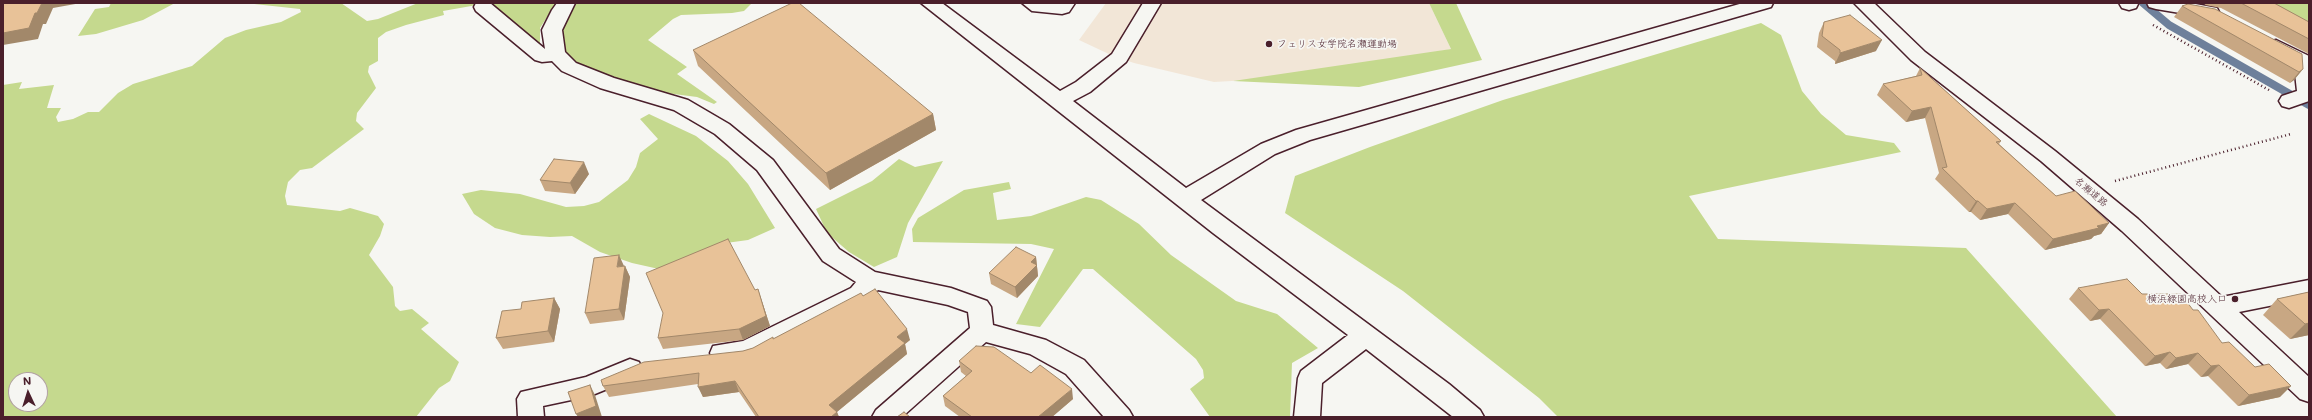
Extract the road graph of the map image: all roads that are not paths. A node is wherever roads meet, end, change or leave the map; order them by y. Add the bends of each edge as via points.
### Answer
1 (566, 3) edge
2 (930, 3) edge
3 (1031, 3) edge
4 (1066, 3) edge
5 (1152, 3) edge
6 (1764, 3) edge
7 (1863, 3) edge
8 (2156, 3) edge
9 (483, 7) dead end
10 (2227, 20) edge
11 (2262, 39) edge
12 (556, 54) junction
13 (2296, 98) road end
14 (1059, 100) junction
15 (1185, 199) junction
16 (874, 280) junction
17 (2309, 289) edge
18 (2218, 307) junction
19 (982, 331) junction
20 (1366, 335) junction
21 (700, 356) edge
22 (654, 361) edge
23 (2309, 392) edge
24 (1109, 413) edge
25 (531, 417) edge
26 (885, 417) edge
27 (1307, 417) edge
28 (1471, 417) edge

1 - 12 street via 552,30
2 - 14 street
3 - 4 street via 1039,7 1062,8
5 - 14 street via 1119,58 1083,87
6 - 15 street via 1303,135 1268,149
7 - 18 street, 名瀬道路 via 1918,56 2130,225
8 - 10 street via 2213,13
9 - 12 street via 542,56
11 - 13 street via 2304,61
12 - 16 street via 569,67 607,83 681,105 722,129 765,165 831,255
14 - 15 street
15 - 20 street
16 - 19 street via 951,297 979,306
16 - 21 street via 859,294 747,350
17 - 18 street
18 - 23 street, 名瀬道路
19 - 24 street via 1036,347 1075,367
19 - 26 street
20 - 27 street via 1310,378
20 - 28 street
22 - 25 street via 590,386 530,399

